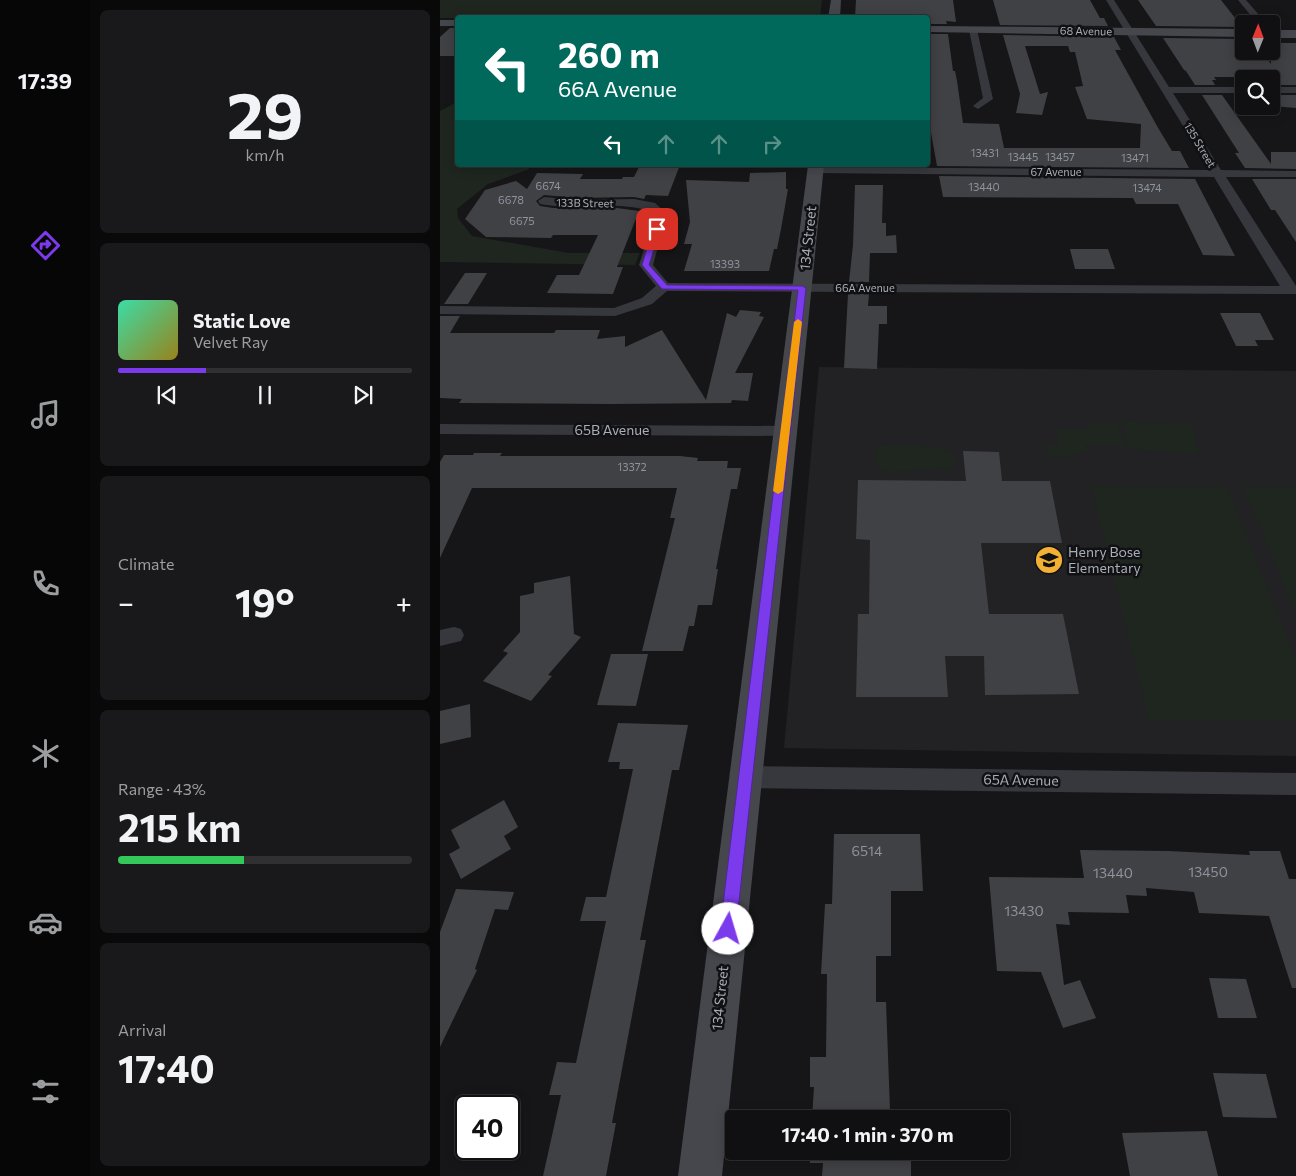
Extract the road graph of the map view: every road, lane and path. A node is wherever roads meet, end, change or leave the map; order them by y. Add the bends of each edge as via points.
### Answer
1 (836, 0) edge
2 (1110, 0) edge
3 (1242, 0) edge
4 (834, 15) edge
5 (1255, 15) edge
6 (440, 23) edge
7 (455, 23) edge
8 (930, 29) edge
9 (973, 30) junction
10 (1131, 32) junction
11 (1235, 33) edge
12 (1280, 33) edge
13 (1296, 34) edge
14 (1167, 90) junction
15 (1235, 90) edge
16 (1280, 90) edge
17 (1296, 90) edge
18 (978, 106) dead end
19 (815, 167) edge
20 (1217, 173) junction
21 (1296, 174) edge
22 (544, 201) dead end
23 (664, 287) junction
24 (802, 288) junction
25 (1293, 290) edge
26 (440, 310) edge
27 (440, 429) edge
28 (784, 431) junction
29 (745, 777) junction
30 (1296, 784) edge
31 (700, 1176) edge

1 - 4 street
2 - 10 street, 135 Street
3 - 5 street
6 - 7 street
8 - 9 street, 68 Avenue
9 - 10 street, 68 Avenue
9 - 18 street via 988,99
10 - 11 street, 68 Avenue
10 - 14 street, 135 Street
12 - 13 street
14 - 15 street
14 - 20 street, 135 Street
16 - 17 street
19 - 20 street, 67 Avenue
19 - 24 street, 134 Street
20 - 21 street, 67 Avenue
20 - 25 street, 135 Street
22 - 23 street, 133B Street via 650,206 661,214 646,265
23 - 24 street, 66A Avenue
23 - 26 street via 646,301 615,312
24 - 25 street, 66A Avenue
24 - 28 street, 134 Street
27 - 28 street, 65B Avenue
28 - 29 street, 134 Street
29 - 30 street, 65A Avenue
29 - 31 street, 134 Street

